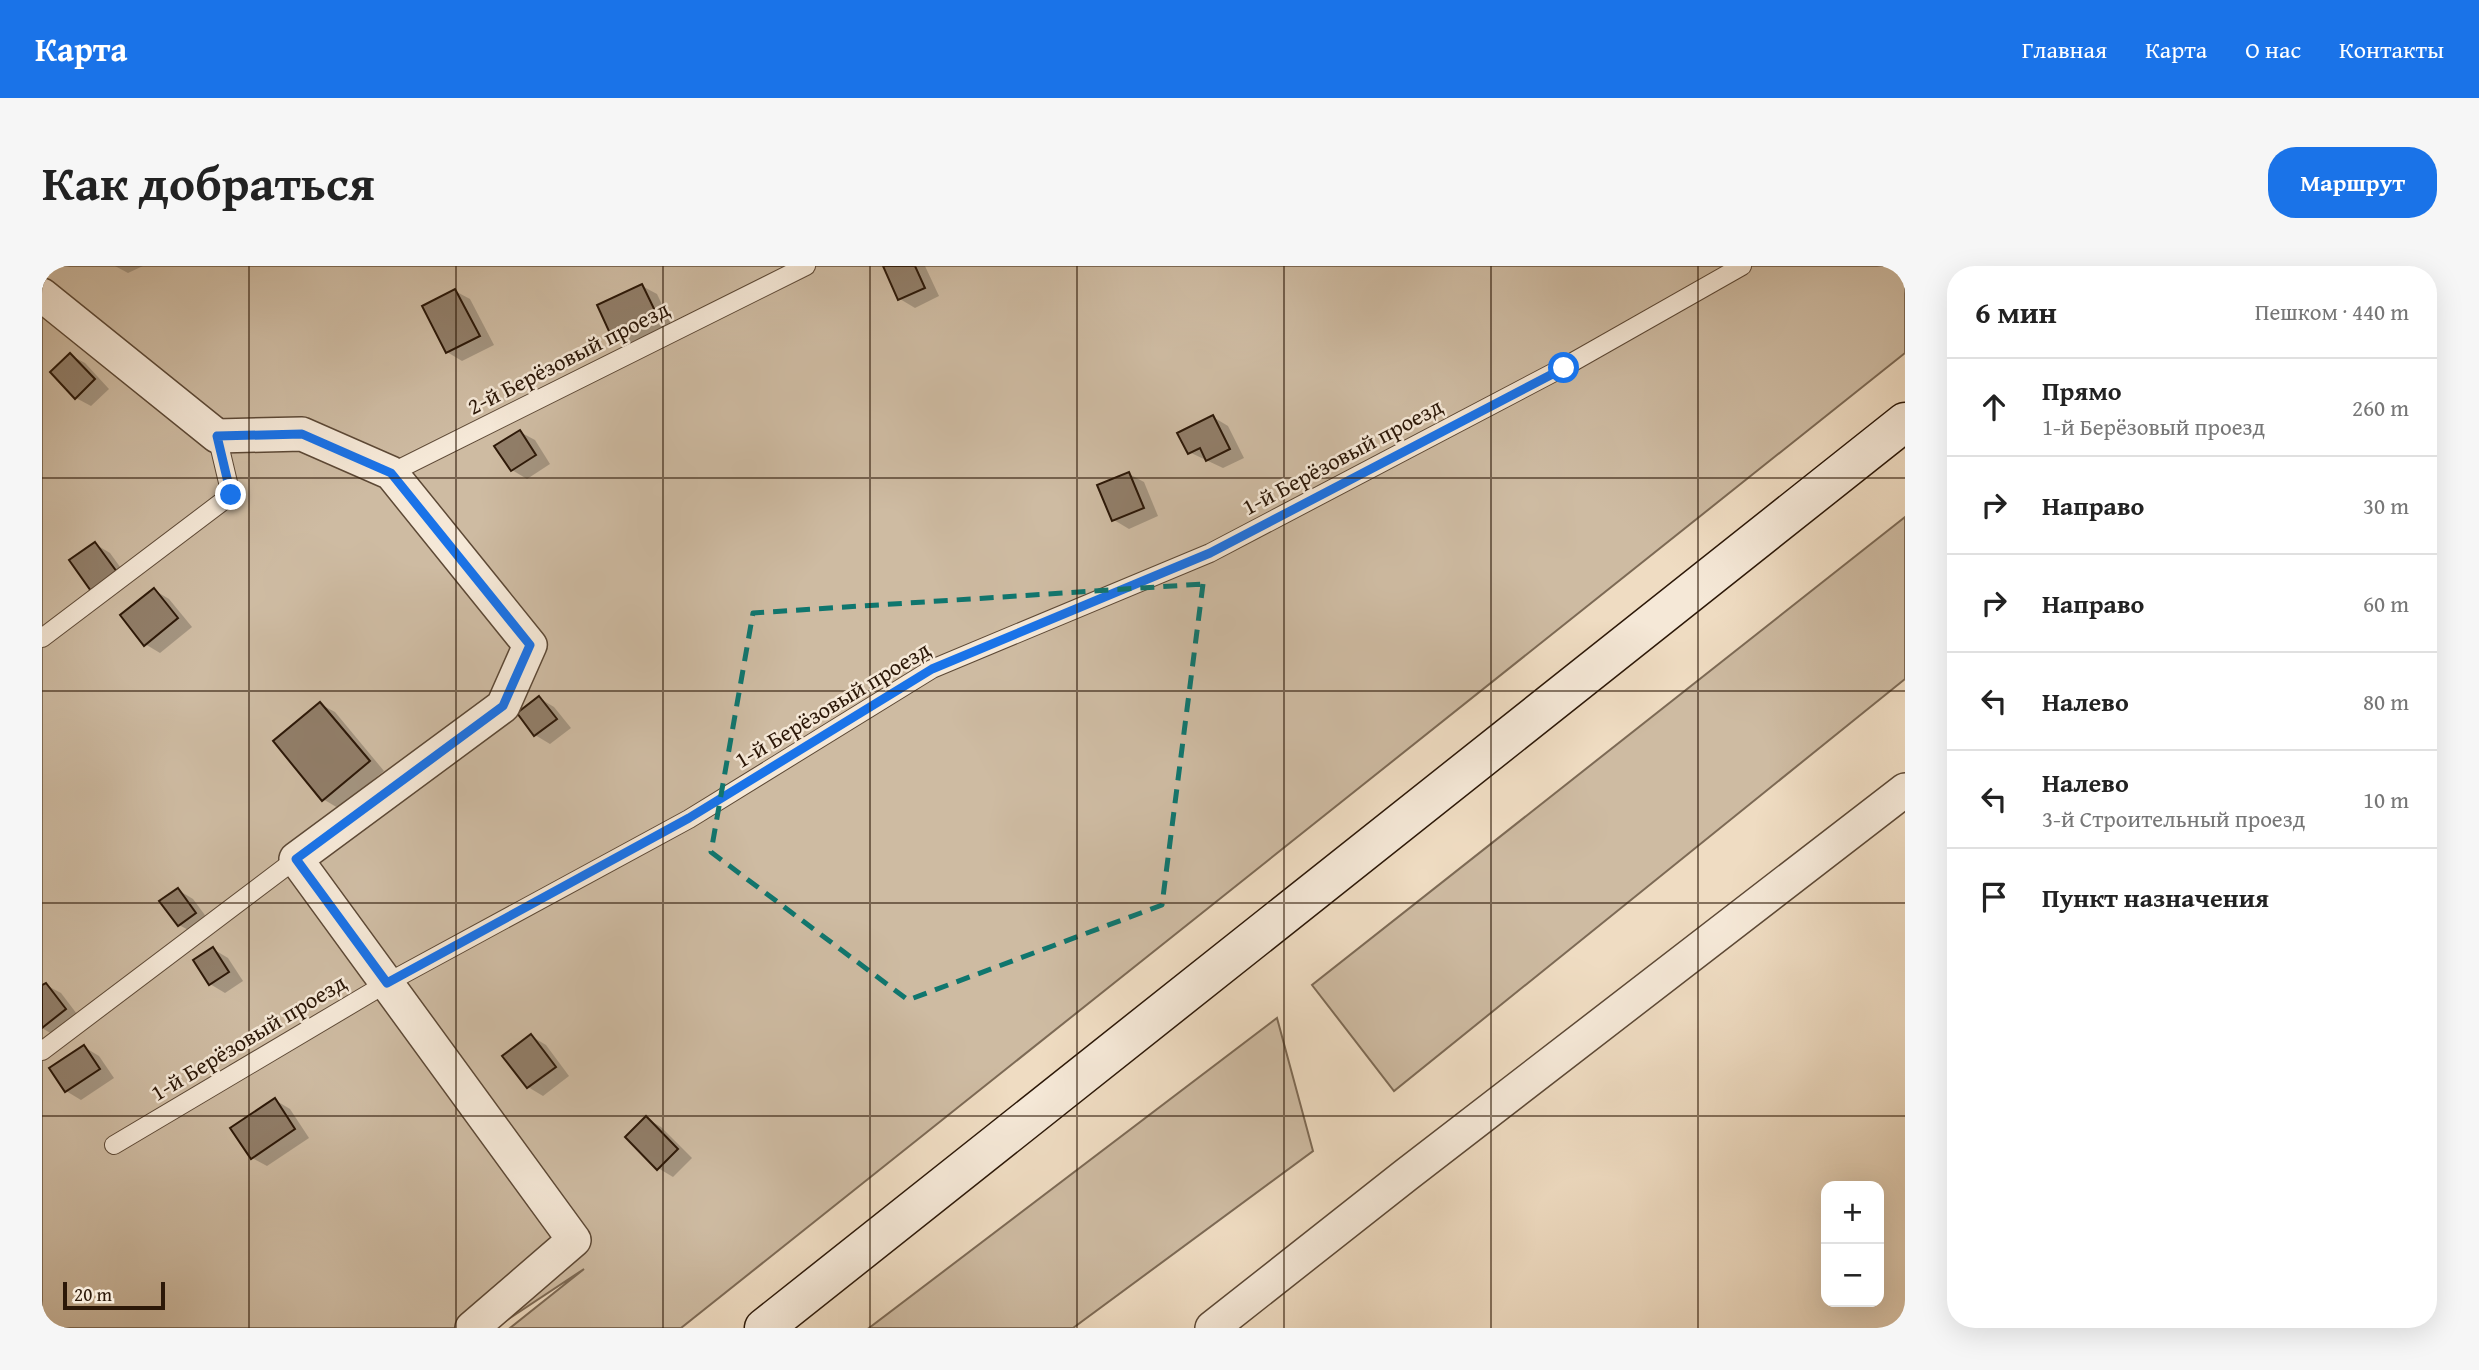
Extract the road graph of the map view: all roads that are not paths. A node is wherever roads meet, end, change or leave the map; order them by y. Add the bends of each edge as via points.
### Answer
1 (806, 266) edge
2 (1742, 266) edge
3 (42, 295) edge
4 (1905, 422) edge
5 (217, 436) junction
6 (391, 473) junction
7 (42, 638) edge
8 (1905, 790) edge
9 (296, 859) junction
10 (387, 983) junction
11 (42, 1051) edge
12 (114, 1145) dead end
13 (472, 1328) edge
14 (764, 1328) edge
15 (1212, 1328) edge

1 - 6 lane, 2-й Берёзовый проезд
2 - 10 lane, 1-й Берёзовый проезд via 1564,368 1210,553 932,669 689,818
3 - 5 street
4 - 14 main road
5 - 6 street via 302,434
5 - 7 lane via 231,495
6 - 9 street via 530,645 503,706
8 - 15 street
9 - 10 street
9 - 11 lane
10 - 12 lane, 1-й Берёзовый проезд
10 - 13 street via 574,1240

